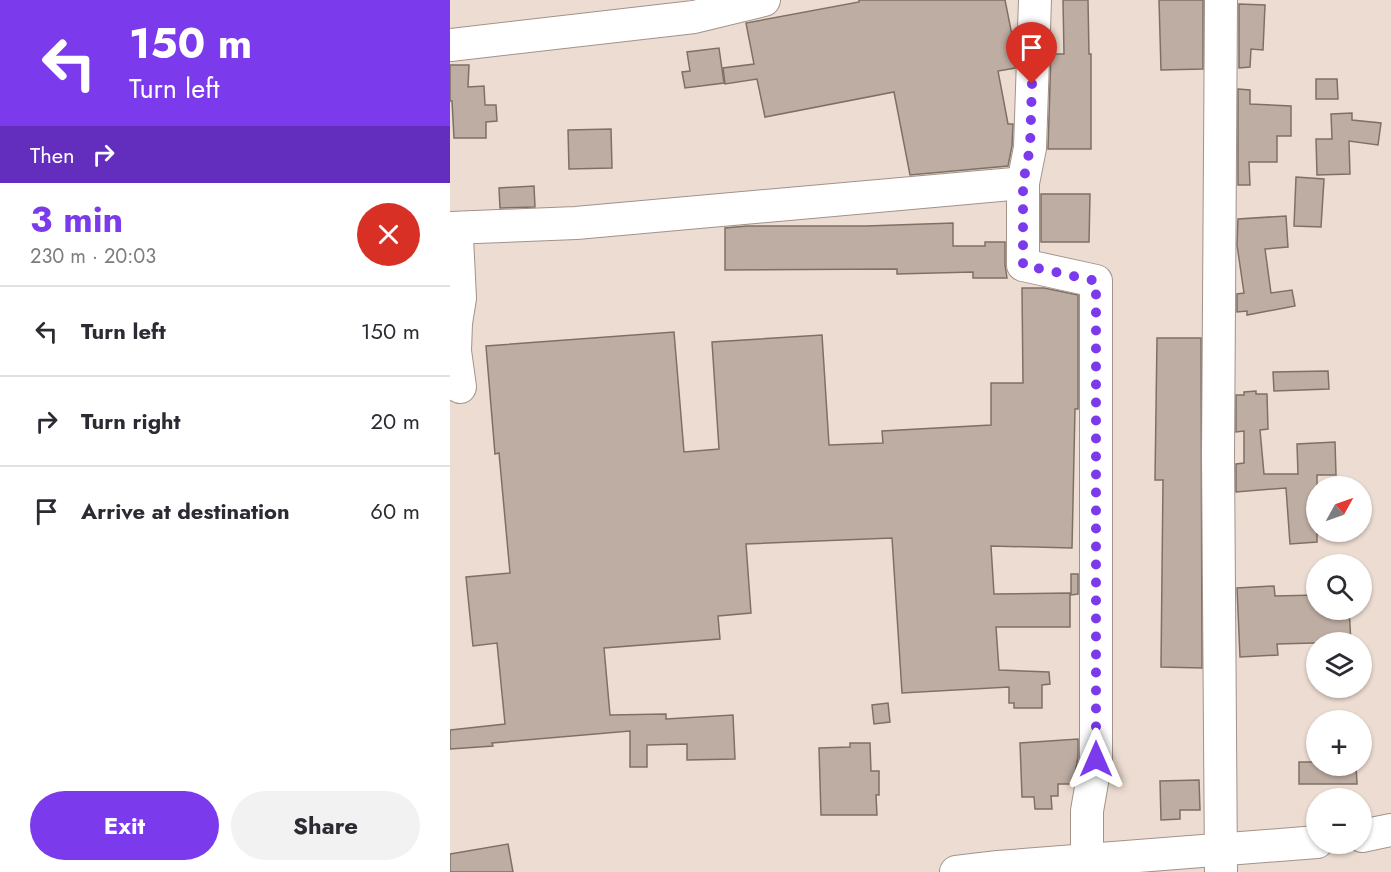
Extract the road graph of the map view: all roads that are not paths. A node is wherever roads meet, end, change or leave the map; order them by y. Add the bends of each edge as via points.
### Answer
1 (764, 0) edge
2 (1035, 0) edge
3 (1221, 0) edge
4 (450, 45) edge
5 (1023, 183) junction
6 (450, 229) edge
7 (460, 387) dead end
8 (1391, 830) edge
9 (1372, 834) edge
10 (1306, 844) edge
11 (1087, 861) junction
12 (1221, 861) edge
13 (999, 869) edge
14 (956, 872) edge

1 - 4 street via 694,17
2 - 5 street via 1030,148
3 - 12 street
5 - 6 street via 576,223
5 - 11 street via 1023,265 1096,281 1096,759 1087,811
6 - 7 street via 457,238 460,298 455,351
8 - 9 street
10 - 12 street
11 - 12 street
11 - 13 street
13 - 14 street

